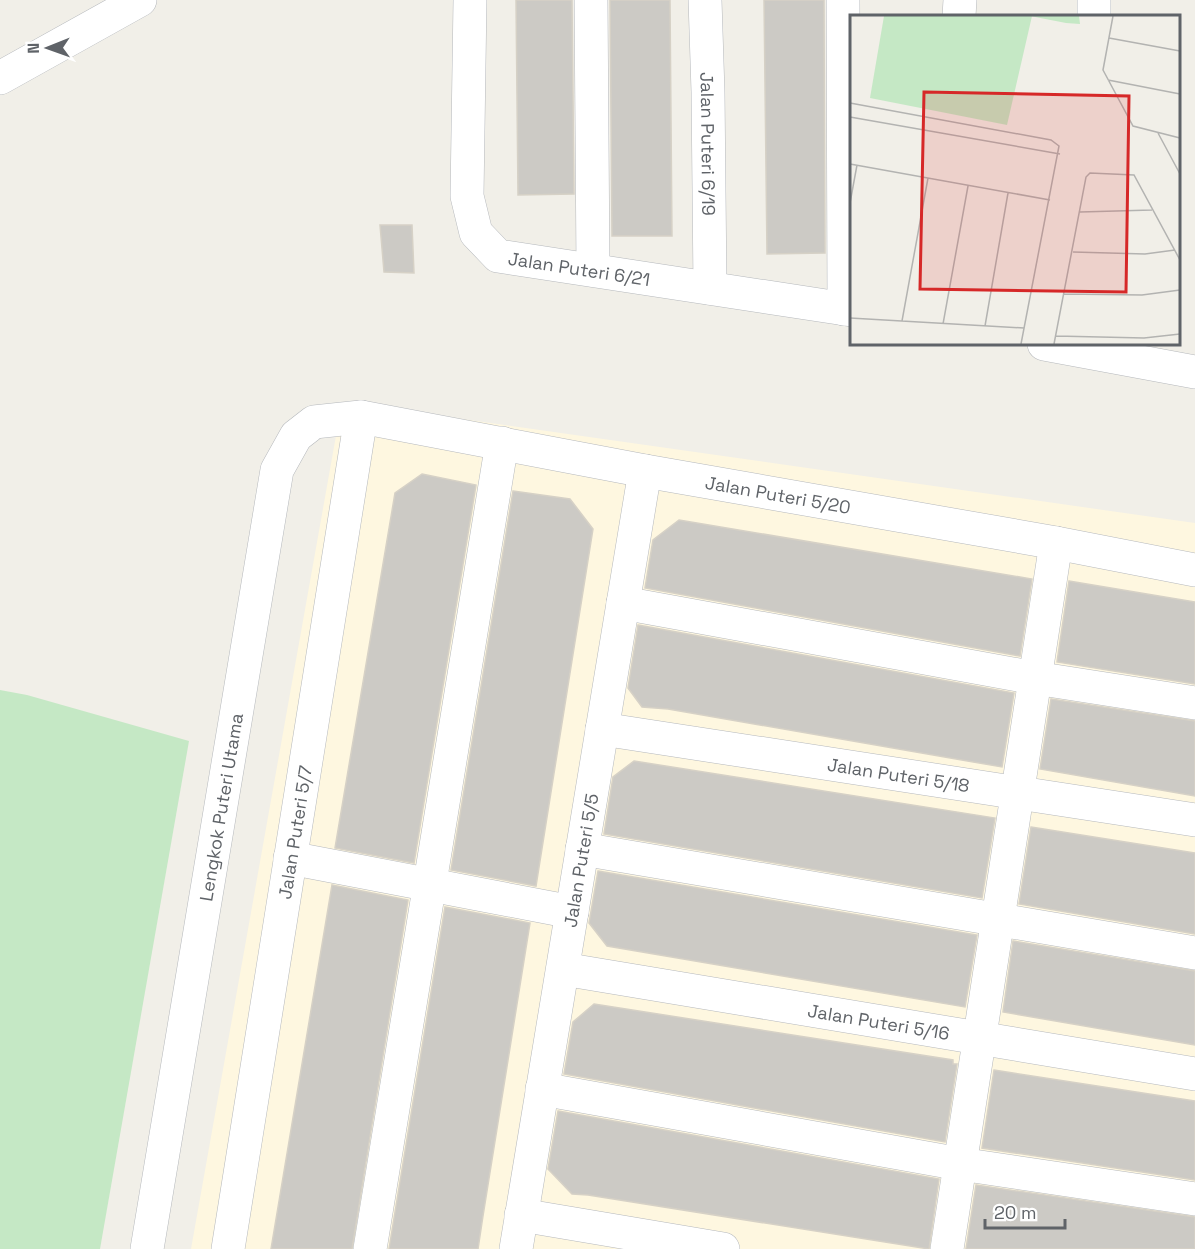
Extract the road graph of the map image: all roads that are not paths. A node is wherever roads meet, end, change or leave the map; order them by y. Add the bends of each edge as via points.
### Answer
1 (140, 0) edge
2 (470, 0) edge
3 (591, 0) edge
4 (705, 0) edge
5 (843, 0) edge
6 (960, 0) edge
7 (959, 15) edge
8 (0, 78) edge
9 (593, 270) junction
10 (710, 288) junction
11 (848, 310) edge
12 (1056, 345) edge
13 (1092, 348) edge
14 (1195, 372) edge
15 (361, 417) junction
16 (502, 443) junction
17 (645, 471) junction
18 (1056, 543) junction
19 (1195, 570) edge
20 (623, 603) junction
21 (1035, 678) junction
22 (1195, 703) edge
23 (602, 729) junction
24 (1017, 793) junction
25 (1195, 820) edge
26 (582, 849) junction
27 (290, 858) junction
28 (429, 885) junction
29 (572, 912) junction
30 (998, 919) junction
31 (1195, 953) edge
32 (563, 969) junction
33 (980, 1038) junction
34 (1195, 1074) edge
35 (542, 1089) junction
36 (960, 1164) junction
37 (1195, 1199) edge
38 (521, 1215) junction
39 (147, 1249) edge
40 (228, 1249) edge
41 (370, 1249) edge
42 (516, 1249) edge
43 (723, 1249) edge
44 (947, 1249) edge

1 - 8 street
2 - 9 street, Jalan Puteri 6/21 via 467,196 476,233 498,256
3 - 9 street
4 - 10 street, Jalan Puteri 6/19
5 - 11 street
6 - 7 street
9 - 10 street, Jalan Puteri 6/21
10 - 11 street, Jalan Puteri 6/21
12 - 13 street
13 - 14 street
15 - 16 street, Jalan Puteri 5/20
15 - 27 street, Jalan Puteri 5/7
15 - 39 street, Lengkok Puteri Utama via 314,422 296,436 277,470
16 - 17 street, Jalan Puteri 5/20
16 - 28 street
17 - 18 street, Jalan Puteri 5/20
17 - 20 street, Jalan Puteri 5/5
18 - 19 street, Jalan Puteri 5/20
18 - 21 street
20 - 21 street
20 - 23 street, Jalan Puteri 5/5
21 - 22 street
21 - 24 street
23 - 24 street, Jalan Puteri 5/18
23 - 26 street, Jalan Puteri 5/5
24 - 25 street, Jalan Puteri 5/18
24 - 30 street
26 - 29 street, Jalan Puteri 5/5
26 - 30 street
27 - 28 street
27 - 40 street, Jalan Puteri 5/7
28 - 29 street
28 - 41 street
29 - 32 street, Jalan Puteri 5/5
30 - 31 street
30 - 33 street
32 - 33 street, Jalan Puteri 5/16
32 - 35 street, Jalan Puteri 5/5
33 - 34 street, Jalan Puteri 5/16
33 - 36 street
35 - 36 street
35 - 38 street, Jalan Puteri 5/5
36 - 37 street
36 - 44 street
38 - 42 street, Jalan Puteri 5/5
38 - 43 street

